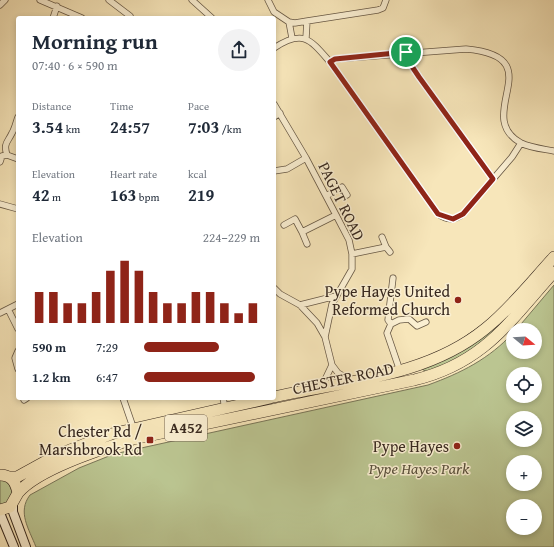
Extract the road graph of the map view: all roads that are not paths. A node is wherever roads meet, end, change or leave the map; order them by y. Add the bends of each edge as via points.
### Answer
1 (5, 0) edge
2 (40, 0) edge
3 (109, 0) edge
4 (192, 0) edge
5 (268, 0) edge
6 (386, 0) edge
7 (0, 5) edge
8 (57, 6) junction
9 (54, 16) edge
10 (78, 16) edge
11 (129, 16) edge
12 (210, 16) edge
13 (307, 20) junction
14 (289, 22) junction
15 (292, 38) junction
16 (306, 38) junction
17 (276, 47) edge
18 (406, 52) junction
19 (330, 62) junction
20 (276, 107) edge
21 (280, 113) junction
22 (276, 116) edge
23 (16, 122) edge
24 (521, 143) junction
25 (554, 151) edge
26 (7, 154) junction
27 (16, 158) edge
28 (306, 158) junction
29 (0, 162) edge
30 (276, 171) edge
31 (493, 179) junction
32 (347, 195) dead end
33 (326, 196) junction
34 (0, 204) edge
35 (16, 208) edge
36 (336, 215) junction
37 (284, 225) dead end
38 (302, 232) junction
39 (382, 236) dead end
40 (307, 244) dead end
41 (386, 247) junction
42 (390, 252) dead end
43 (352, 254) junction
44 (554, 257) edge
45 (554, 272) edge
46 (393, 278) dead end
47 (276, 290) edge
48 (336, 296) junction
49 (525, 296) junction
50 (16, 305) edge
51 (300, 305) junction
52 (8, 309) junction
53 (0, 313) edge
54 (426, 322) dead end
55 (391, 324) junction
56 (16, 325) edge
57 (325, 337) junction
58 (332, 365) junction
59 (400, 371) junction
60 (359, 384) junction
61 (322, 387) junction
62 (305, 390) junction
63 (276, 397) edge
64 (125, 400) edge
65 (252, 400) edge
66 (307, 402) junction
67 (224, 403) edge
68 (133, 427) junction
69 (3, 475) edge
70 (16, 498) junction
71 (0, 512) edge
72 (14, 547) edge
73 (26, 547) edge

1 - 7 street
2 - 8 street
3 - 11 street
4 - 12 street
5 - 14 street via 274,12
6 - 13 street via 383,8 378,10
8 - 9 street
8 - 10 street
13 - 14 street
13 - 16 street
14 - 15 street
15 - 16 street
15 - 17 street
16 - 19 street
18 - 19 street via 335,59
18 - 24 street via 466,49 498,55 508,67 509,77 504,108 505,126
18 - 31 street via 416,73
19 - 31 street via 438,214 449,220 458,218
20 - 21 street, PAGET ROAD
21 - 22 street
21 - 28 street, PAGET ROAD
23 - 26 street via 11,136 5,142
24 - 25 street
24 - 31 street
26 - 27 street
26 - 29 street via 2,156
28 - 30 street via 287,169
28 - 33 street, PAGET ROAD
32 - 33 street via 342,187
33 - 36 street, PAGET ROAD
34 - 35 street
36 - 38 street
36 - 43 street, PAGET ROAD via 349,240
37 - 38 street via 295,219
38 - 40 street
39 - 41 street
41 - 42 street
41 - 43 street
43 - 48 street, PAGET ROAD via 349,277
44 - 49 highway, CHESTER ROAD / A452
45 - 49 highway, CHESTER ROAD / A452
46 - 55 street via 388,320
47 - 51 street
48 - 51 street
48 - 57 street, PAGET ROAD via 329,312
49 - 59 highway, CHESTER ROAD / A452 via 467,342 442,356
49 - 60 highway, CHESTER ROAD / A452 via 511,323 477,352 425,377
50 - 52 street
51 - 57 street via 317,323
52 - 53 street
52 - 56 street
54 - 55 street via 417,326 409,319
55 - 59 street via 387,333
57 - 58 street
58 - 60 street via 338,373
58 - 61 street
59 - 60 highway, CHESTER ROAD / A452
60 - 61 highway, CHESTER ROAD / A452
60 - 66 highway, CHESTER ROAD / A452
61 - 62 highway, CHESTER ROAD / A452
62 - 63 highway, CHESTER ROAD / A452
62 - 66 highway
64 - 68 street
65 - 67 highway, A452
66 - 70 highway, CHESTER ROAD / A452 via 113,445 63,465 30,483
67 - 68 highway, A452
68 - 69 highway, A452 via 91,440 17,477
69 - 70 highway via 14,481
70 - 71 highway, CHESTER ROAD
70 - 73 main road via 13,512
71 - 72 main road

